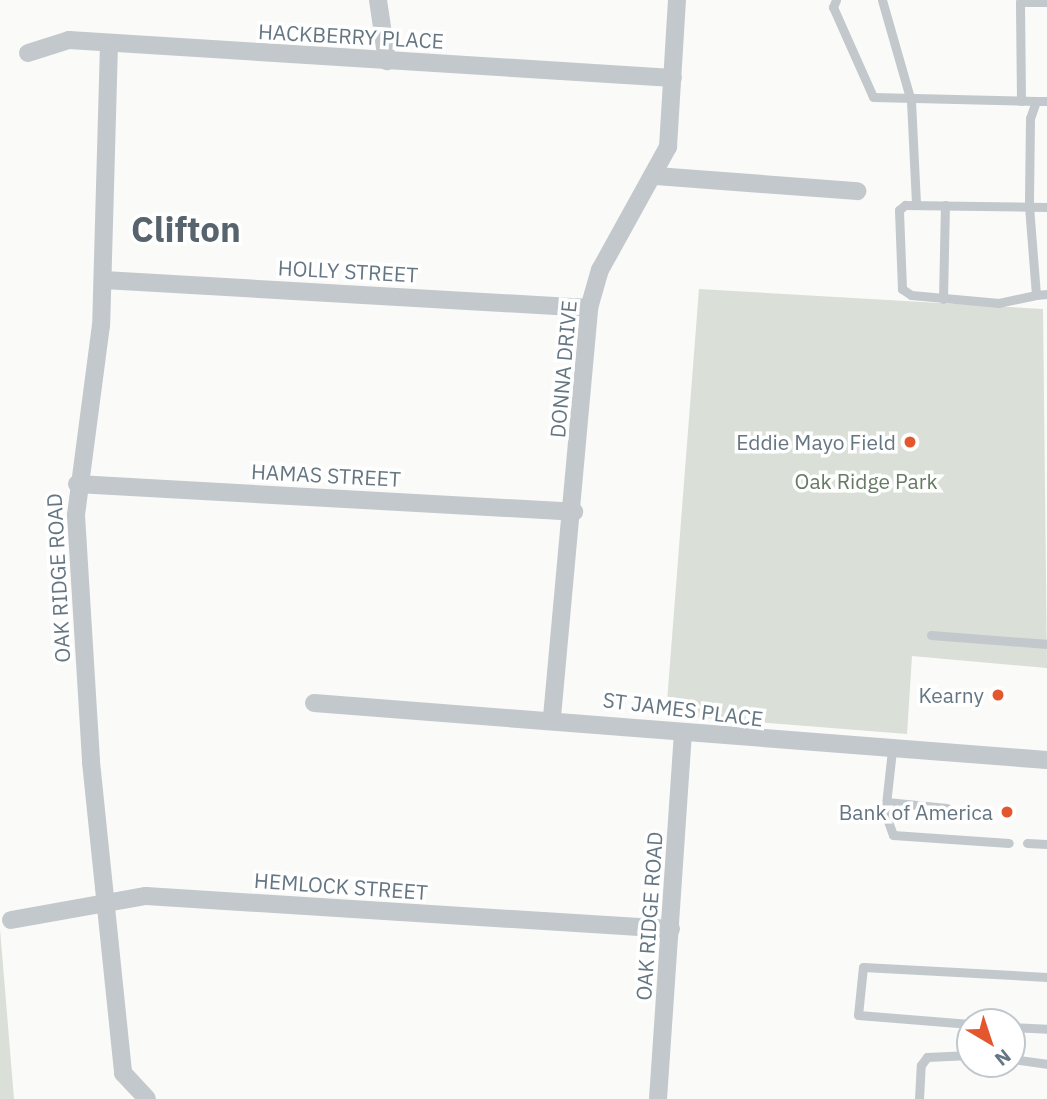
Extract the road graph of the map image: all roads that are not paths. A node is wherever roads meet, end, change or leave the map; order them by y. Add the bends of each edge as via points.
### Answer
1 (378, 0) edge
2 (677, 0) edge
3 (836, 0) edge
4 (882, 0) edge
5 (1047, 2) edge
6 (109, 44) junction
7 (28, 53) dead end
8 (387, 61) junction
9 (673, 78) junction
10 (911, 101) junction
11 (1021, 101) junction
12 (1036, 101) junction
13 (1047, 101) edge
14 (656, 176) junction
15 (858, 191) dead end
16 (916, 205) junction
17 (945, 205) junction
18 (1029, 205) junction
19 (1047, 207) edge
20 (104, 280) junction
21 (1047, 294) edge
22 (1036, 295) junction
23 (943, 299) junction
24 (589, 308) junction
25 (76, 484) junction
26 (574, 512) junction
27 (931, 635) dead end
28 (1047, 644) edge
29 (314, 703) dead end
30 (552, 717) junction
31 (683, 735) junction
32 (892, 750) junction
33 (1047, 760) edge
34 (886, 807) junction
35 (947, 808) dead end
36 (1027, 842) dead end
37 (1009, 843) dead end
38 (1047, 844) edge
39 (105, 907) junction
40 (11, 920) dead end
41 (671, 929) junction
42 (1047, 977) edge
43 (956, 1023) edge
44 (1026, 1028) edge
45 (1047, 1029) edge
46 (956, 1055) edge
47 (1026, 1061) edge
48 (1047, 1064) edge
49 (146, 1099) edge
50 (658, 1099) edge
51 (919, 1099) edge

1 - 8 street
2 - 9 street, DONNA DRIVE
3 - 10 lane via 833,7 873,97
4 - 10 lane
5 - 11 lane via 1020,2
6 - 7 street, HACKBERRY PLACE via 69,40
6 - 8 street, HACKBERRY PLACE
6 - 20 street, OAK RIDGE ROAD
8 - 9 street, HACKBERRY PLACE
9 - 14 street, DONNA DRIVE via 667,147
10 - 11 lane
10 - 16 lane
11 - 12 lane
12 - 13 lane
12 - 18 lane via 1030,118
14 - 15 street
14 - 24 street, DONNA DRIVE via 600,270
16 - 17 lane
16 - 23 lane via 899,210 902,289
17 - 18 lane
17 - 23 lane
18 - 19 lane
18 - 22 lane
20 - 24 street, HOLLY STREET
20 - 25 street, OAK RIDGE ROAD
21 - 22 lane
22 - 23 lane via 999,303
24 - 26 street, DONNA DRIVE
25 - 26 street, HAMAS STREET
25 - 39 street, OAK RIDGE ROAD
26 - 30 street, DONNA DRIVE
27 - 28 lane
29 - 30 street, ST JAMES PLACE
30 - 31 street, ST JAMES PLACE
31 - 32 street, ST JAMES PLACE
31 - 41 street, OAK RIDGE ROAD
32 - 33 street, ST JAMES PLACE
32 - 34 lane
34 - 35 lane
34 - 37 lane via 893,835
36 - 38 lane
39 - 40 street, HEMLOCK STREET
39 - 41 street, HEMLOCK STREET via 146,896
39 - 49 street, OAK RIDGE ROAD via 123,1073
41 - 50 street, OAK RIDGE ROAD
42 - 43 lane via 863,967 858,1015
44 - 45 lane
46 - 51 lane via 933,1055 921,1065
47 - 48 lane

